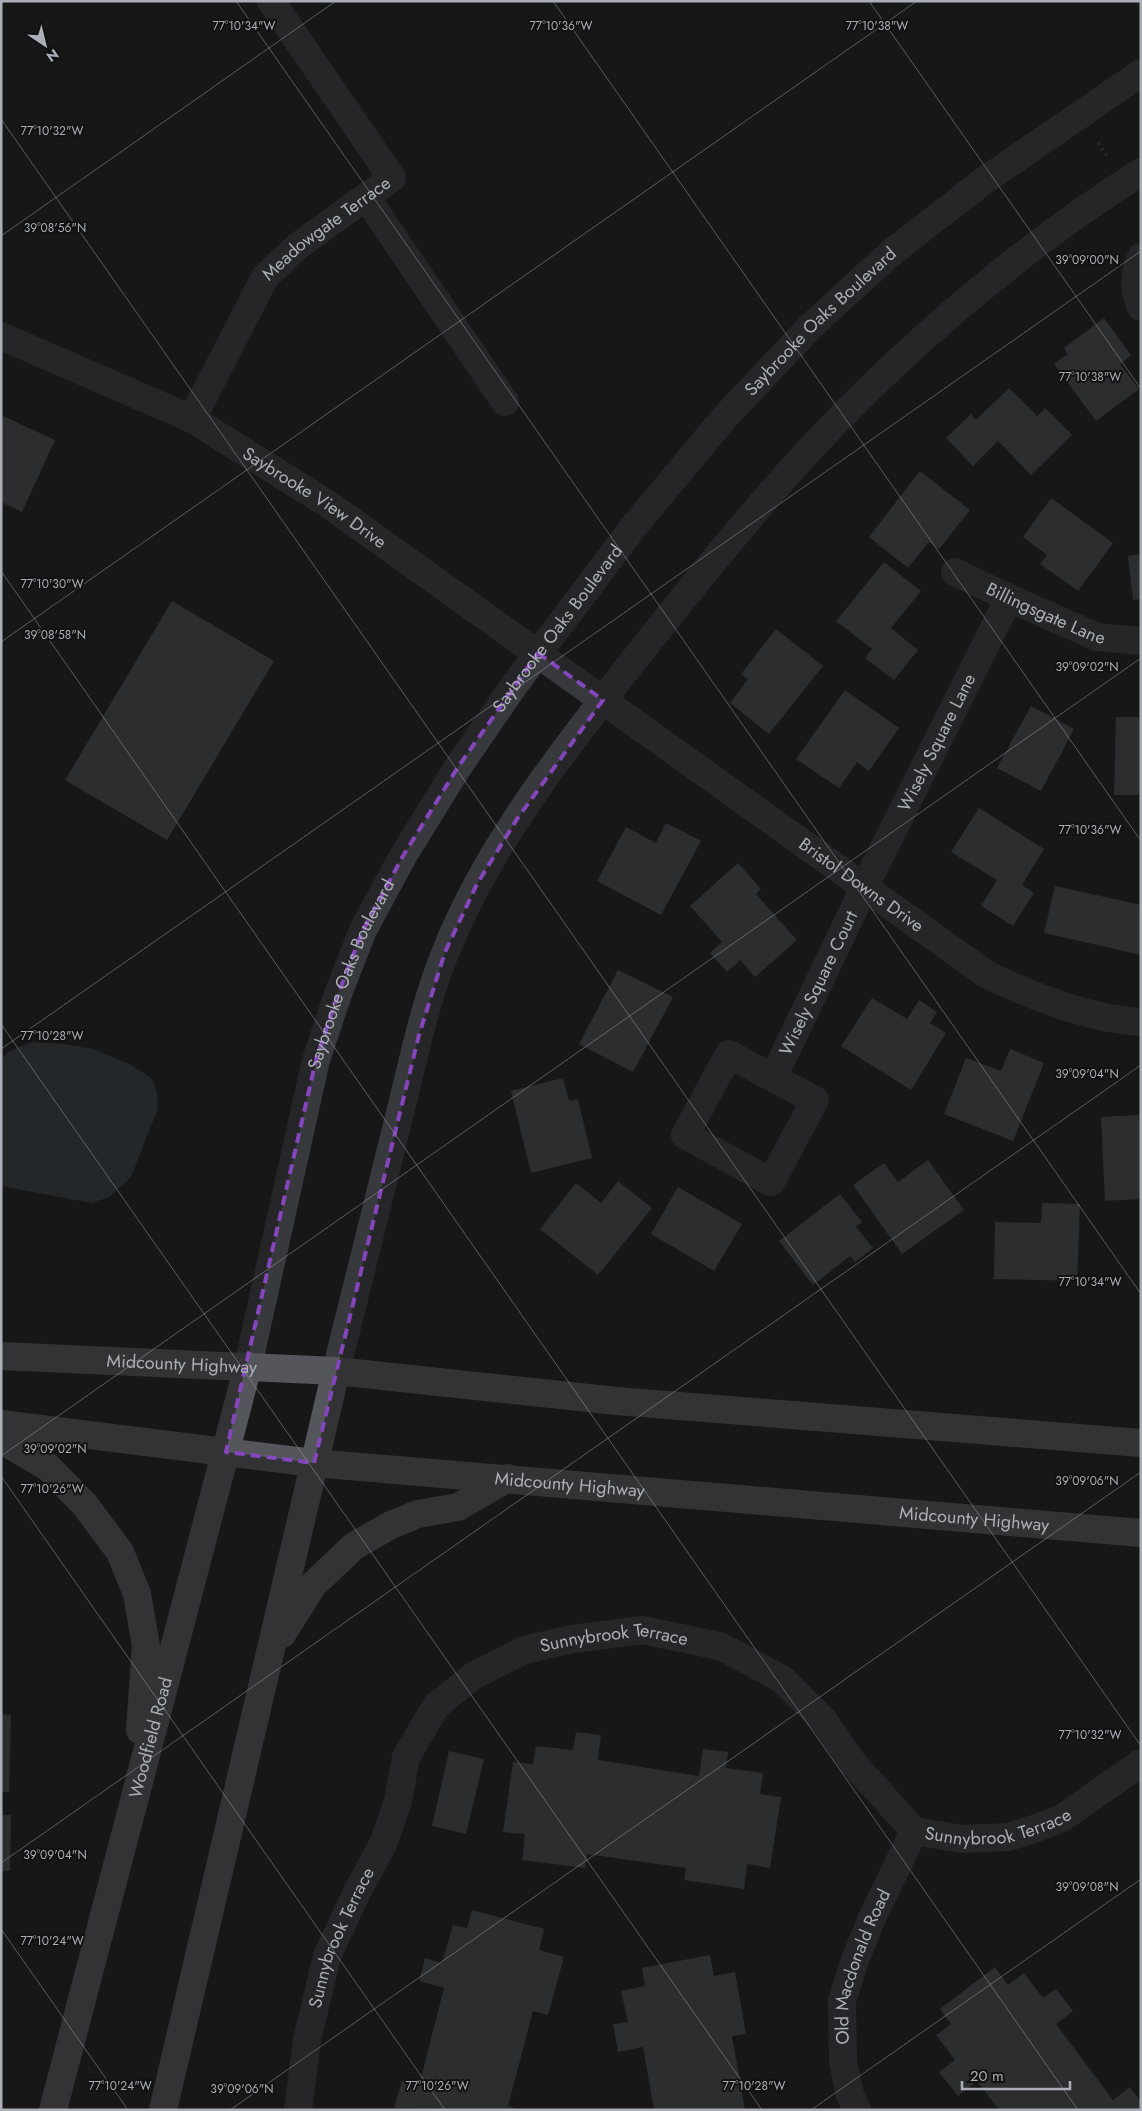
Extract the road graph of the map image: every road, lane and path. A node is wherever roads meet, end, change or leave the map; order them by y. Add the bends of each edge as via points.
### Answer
1 (271, 1) edge
2 (1141, 73) edge
3 (1096, 140) dead end
4 (1109, 159) dead end
5 (1141, 172) edge
6 (366, 197) junction
7 (1141, 257) edge
8 (1141, 308) edge
9 (1, 336) edge
10 (505, 402) dead end
11 (192, 419) junction
12 (956, 572) dead end
13 (1009, 598) junction
14 (1141, 641) edge
15 (538, 653) junction
16 (603, 700) junction
17 (864, 888) junction
18 (1141, 1022) edge
19 (773, 1078) junction
20 (1, 1356) edge
21 (248, 1366) junction
22 (336, 1371) junction
23 (1, 1424) edge
24 (1, 1440) edge
25 (1141, 1442) edge
26 (226, 1452) junction
27 (314, 1463) junction
28 (508, 1478) junction
29 (1141, 1533) edge
30 (270, 1653) junction
31 (1141, 1763) edge
32 (136, 1794) junction
33 (914, 1831) junction
34 (53, 2110) edge
35 (163, 2110) edge
36 (298, 2110) edge
37 (857, 2110) edge

1 - 6 street, Meadowgate Terrace via 392,178
2 - 15 street, Saybrooke Oaks Boulevard via 985,180 892,252 811,326 719,424 635,525
3 - 4 path
5 - 16 street via 1037,246 957,310 880,380 786,475 700,576
6 - 10 street
6 - 11 street, Meadowgate Terrace via 298,246 265,277
7 - 8 street via 1135,273 1134,290
9 - 11 street, Saybrooke View Drive
11 - 15 street, Saybrooke View Drive via 328,504
12 - 13 street, Billingsgate Lane
13 - 14 street, Billingsgate Lane via 1097,637
13 - 17 street, Wisely Square Lane
15 - 16 street, Saybrooke View Drive
15 - 21 street, Saybrooke Oaks Boulevard via 458,766 363,930 316,1060
16 - 17 street, Bristol Downs Drive
16 - 22 street via 517,819 477,884 445,952 419,1035
17 - 18 street, Bristol Downs Drive via 986,974 1030,995 1083,1011
17 - 19 street, Wisely Square Court
19 - 19 street, Wisely Square Court via 729,1054 685,1135 771,1182 815,1100
20 - 21 main road, Midcounty Highway
21 - 22 main road, Midcounty Highway
21 - 26 main road, Woodfield Road
22 - 25 main road, Midcounty Highway via 617,1401
22 - 27 main road
23 - 26 main road, Midcounty Highway
24 - 32 main road via 48,1467 85,1505 120,1552 137,1594 146,1646
26 - 27 main road, Midcounty Highway
26 - 32 main road, Woodfield Road
27 - 28 main road, Midcounty Highway
27 - 30 main road
28 - 29 main road, Midcounty Highway
28 - 30 main road via 458,1508 418,1514 354,1546 313,1584
30 - 35 main road
31 - 33 street, Sunnybrook Terrace via 1062,1818 1034,1830 1008,1837 962,1839
32 - 34 main road, Woodfield Road
33 - 36 street, Sunnybrook Terrace via 853,1763 824,1722 782,1679 720,1646 642,1630 573,1638 524,1650 473,1676 436,1706 406,1757 398,1801 383,1844 327,1956 307,2040
33 - 37 street, Old Macdonald Road via 872,1918 842,2001 843,2062 850,2095

